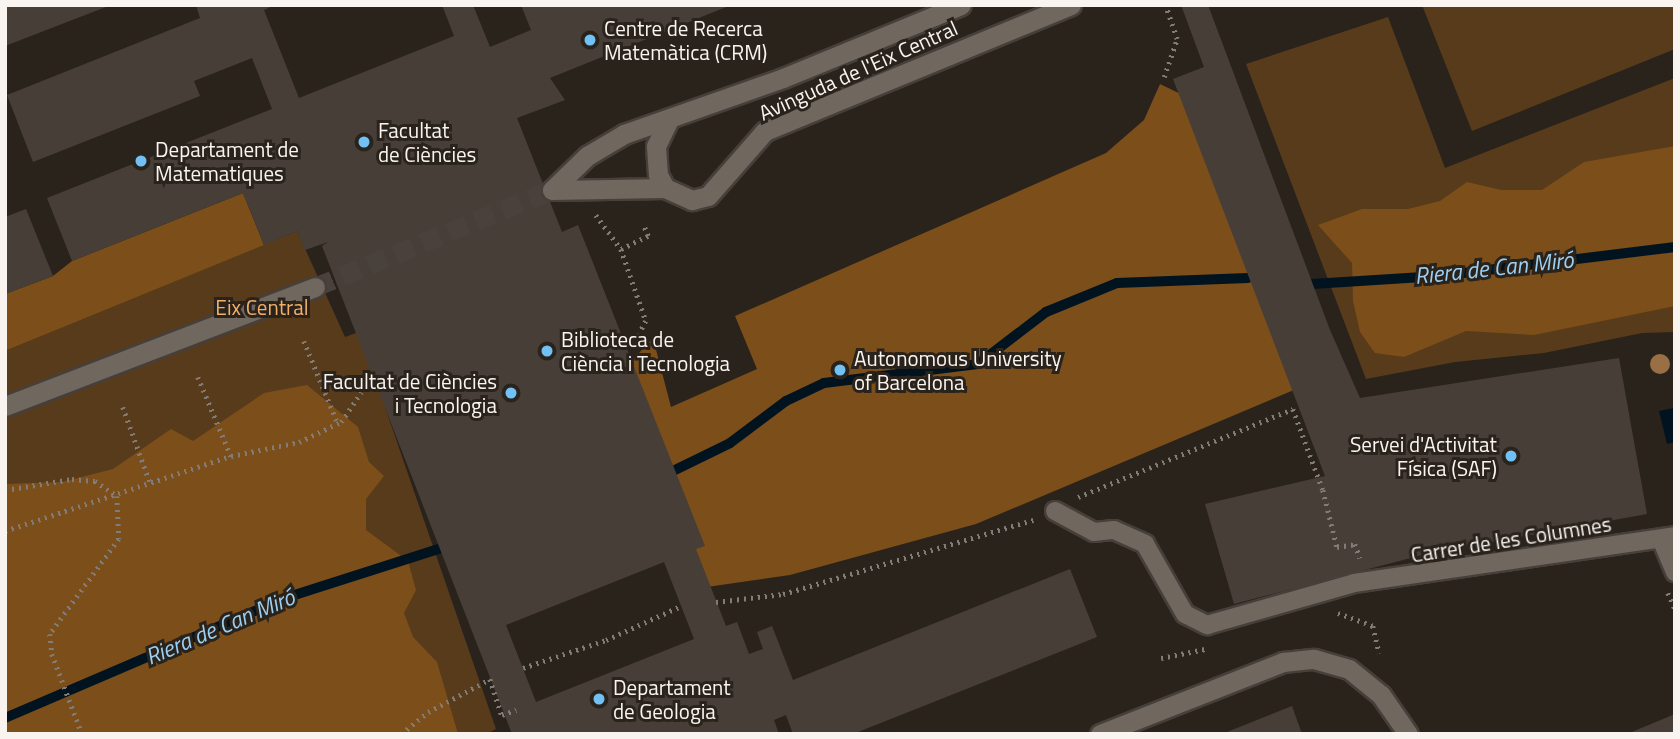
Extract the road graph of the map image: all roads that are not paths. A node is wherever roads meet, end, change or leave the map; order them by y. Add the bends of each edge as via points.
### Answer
1 (961, 5) edge
2 (1071, 5) edge
3 (669, 120) junction
4 (665, 188) junction
5 (315, 287) tunnel mouth
6 (5, 406) edge
7 (1055, 512) road end
8 (1668, 538) edge
9 (1675, 572) edge
10 (1100, 734) edge
11 (1408, 734) edge

1 - 3 street, Avinguda de l'Eix Central
2 - 4 street, Avinguda de l'Eix Central via 765,131 708,196 692,200
3 - 4 street via 656,146 657,168
3 - 4 street, Avinguda de l'Eix Central via 609,140 552,190
5 - 6 street
7 - 8 lane, Carrer de les Columnes via 1094,532 1114,530 1144,544 1185,614 1207,625 1354,583
8 - 9 lane
10 - 11 street via 1283,662 1314,659 1349,669 1381,695

